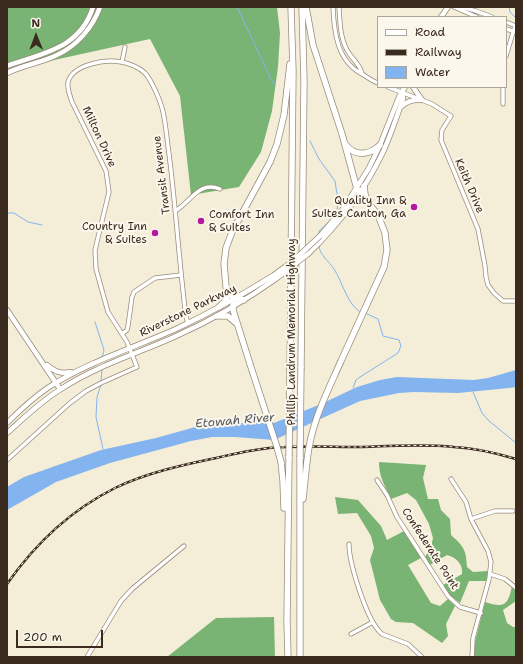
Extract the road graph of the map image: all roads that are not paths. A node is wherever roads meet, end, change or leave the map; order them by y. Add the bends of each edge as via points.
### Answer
1 (93, 7) edge
2 (100, 7) edge
3 (291, 7) edge
4 (302, 7) edge
5 (306, 7) edge
6 (334, 7) edge
7 (339, 7) edge
8 (448, 7) edge
9 (454, 7) edge
10 (461, 7) edge
11 (442, 16) edge
12 (475, 16) edge
13 (489, 16) edge
14 (516, 26) edge
15 (515, 32) edge
16 (292, 38) junction
17 (125, 47) dead end
18 (507, 53) edge
19 (25, 60) junction
20 (104, 62) joint
21 (122, 62) junction
22 (7, 66) edge
23 (27, 66) junction
24 (7, 73) edge
25 (362, 74) junction
26 (377, 83) edge
27 (391, 88) edge
28 (405, 88) edge
29 (414, 88) edge
30 (503, 88) edge
31 (403, 92) junction
32 (422, 100) junction
33 (503, 104) dead end
34 (400, 108) junction
35 (344, 143) junction
36 (380, 145) junction
37 (364, 186) junction
38 (220, 189) dead end
39 (358, 191) junction
40 (368, 202) junction
41 (175, 211) junction
42 (181, 275) junction
43 (276, 276) junction
44 (227, 290) junction
45 (236, 298) junction
46 (244, 300) junction
47 (516, 301) edge
48 (219, 307) junction
49 (232, 307) junction
50 (7, 310) edge
51 (217, 316) junction
52 (188, 323) junction
53 (236, 324) junction
54 (122, 334) junction
55 (129, 348) junction
56 (132, 355) junction
57 (41, 359) junction
58 (75, 372) junction
59 (56, 383) junction
60 (60, 389) junction
61 (7, 422) edge
62 (7, 433) edge
63 (7, 460) edge
64 (450, 479) dead end
65 (377, 480) dead end
66 (513, 511) dead end
67 (471, 519) junction
68 (300, 529) junction
69 (349, 544) dead end
70 (184, 546) dead end
71 (490, 574) junction
72 (516, 588) edge
73 (287, 594) junction
74 (481, 613) junction
75 (372, 622) junction
76 (351, 634) dead end
77 (87, 657) edge
78 (288, 657) edge
79 (300, 657) edge
80 (422, 657) edge
81 (472, 657) edge

1 - 19 main road via 84,26 74,37 48,53
2 - 23 main road via 80,40 58,55
3 - 16 highway, Phillip Landrum Memorial Highway
4 - 68 highway, Phillip Landrum Memorial Highway, bridge via 304,89
5 - 35 highway via 313,45
6 - 25 street via 335,30 341,50 352,67
7 - 25 street via 344,44
8 - 11 main road
9 - 12 street
10 - 13 street
14 - 15 street
15 - 18 street
16 - 44 highway via 281,132 270,162 228,242 224,264
16 - 73 highway, Phillip Landrum Memorial Highway, bridge
17 - 21 street
19 - 22 main road
19 - 23 main road
20 - 21 street, Transit Avenue
20 - 54 street, Milton Drive via 83,67 72,73 68,90 106,171 109,192 95,250 96,269 108,312
21 - 41 street, Transit Avenue via 145,73 163,111
23 - 24 main road
25 - 26 street
27 - 31 street, Keith Drive
28 - 31 main road
29 - 32 main road
30 - 33 street
31 - 32 street, Keith Drive
31 - 34 main road
31 - 36 main road via 398,98
32 - 34 main road via 408,102
32 - 47 street, Keith Drive via 451,116 442,130 441,140 478,230 488,285 503,301
34 - 37 main road via 383,151
35 - 36 highway via 353,152 362,154 373,151
35 - 39 highway
36 - 39 main road
37 - 39 main road
37 - 40 highway
38 - 41 street via 207,187 200,190
39 - 40 highway
39 - 43 main road, Riverstone Parkway, bridge via 320,236
39 - 43 main road, bridge via 339,222 320,243 296,264
40 - 68 highway, bridge via 382,223 387,253 384,267 315,420 307,462
41 - 42 street, Transit Avenue
42 - 52 street, Transit Avenue
42 - 54 street via 157,278 134,292 130,319
43 - 45 main road, Riverstone Parkway
43 - 46 main road, Riverstone Parkway
44 - 45 highway
44 - 48 highway via 226,299
45 - 46 highway
45 - 48 main road, Riverstone Parkway
45 - 49 highway
46 - 49 main road, Riverstone Parkway
48 - 52 main road, Riverstone Parkway
49 - 51 main road, Riverstone Parkway
49 - 53 highway
50 - 57 main road
51 - 53 highway via 228,316
51 - 56 main road, Riverstone Parkway
52 - 55 main road, Riverstone Parkway
53 - 73 highway, bridge via 281,462
54 - 55 street, Milton Drive
55 - 56 street, Milton Drive
55 - 58 main road, Riverstone Parkway
56 - 60 main road, Riverstone Parkway
56 - 63 street via 137,368 86,391
57 - 58 main road via 58,373
57 - 59 main road
58 - 59 main road, Riverstone Parkway
59 - 60 main road
59 - 61 main road, Riverstone Parkway
60 - 62 main road, Riverstone Parkway
64 - 67 street via 464,496
65 - 74 street, Confederate Point via 397,517 448,596 460,607
66 - 67 street via 495,511
67 - 71 street via 488,551 491,562
68 - 79 highway, Phillip Landrum Memorial Highway
69 - 75 street via 353,569
70 - 77 street via 121,601
71 - 72 street via 505,579
71 - 74 street
73 - 78 highway, Phillip Landrum Memorial Highway
74 - 81 street
75 - 76 street
75 - 80 street via 382,634 408,644

